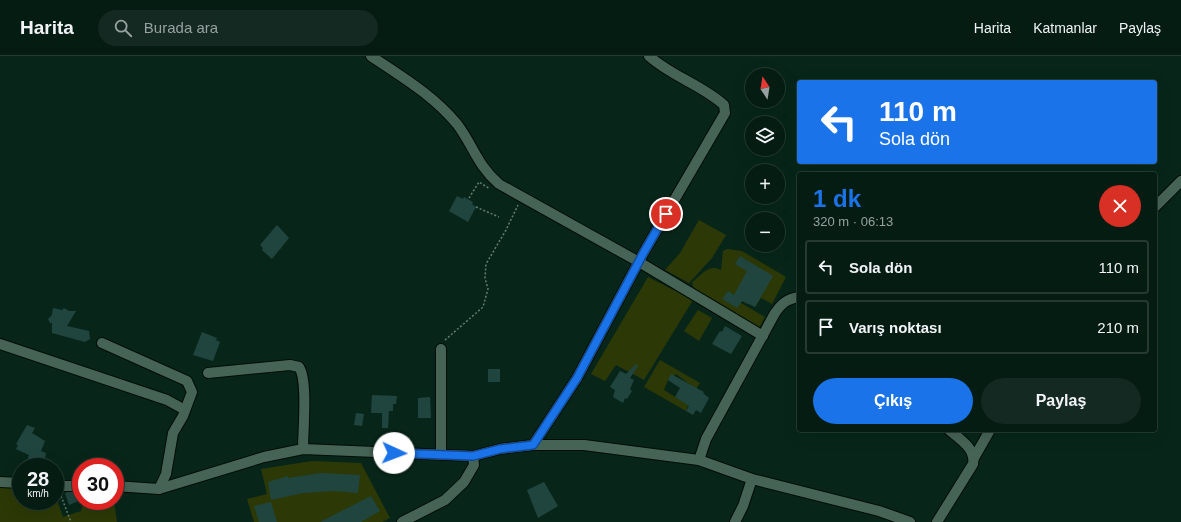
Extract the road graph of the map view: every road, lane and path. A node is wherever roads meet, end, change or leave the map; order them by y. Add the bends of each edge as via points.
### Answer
1 (371, 56) edge
2 (649, 56) edge
3 (1181, 181) edge
4 (491, 190) dead end
5 (516, 195) junction
6 (469, 198) dead end
7 (1157, 205) edge
8 (476, 207) dead end
9 (499, 217) dead end
10 (639, 262) junction
11 (797, 298) edge
12 (762, 336) junction
13 (102, 343) dead end
14 (0, 344) edge
15 (440, 349) joint
16 (208, 374) dead end
17 (185, 410) junction
18 (951, 432) edge
19 (989, 432) edge
20 (533, 445) junction
21 (303, 449) junction
22 (441, 455) junction
23 (473, 456) junction
24 (974, 458) junction
25 (699, 460) junction
26 (752, 479) junction
27 (0, 482) edge
28 (12, 483) edge
29 (124, 487) edge
30 (159, 489) junction
31 (64, 508) edge
32 (71, 522) edge
33 (402, 522) edge
34 (735, 522) edge
35 (910, 522) edge
36 (937, 522) edge

1 - 5 street via 437,102 458,126 486,173
2 - 10 street via 662,67 716,98 724,105 725,113
3 - 7 street
4 - 6 path via 479,182
5 - 10 street
5 - 15 path via 518,205 486,264 485,278 488,289 483,307 442,343
8 - 9 path
10 - 12 street
10 - 20 street via 577,378
11 - 12 street via 789,298 781,305
12 - 25 street via 706,439
13 - 17 street via 187,381 192,392
14 - 17 street via 167,400
15 - 22 street
16 - 21 street via 290,365 299,367 303,373 304,384
17 - 30 street via 173,433 166,474
18 - 24 street via 972,452
19 - 24 street
20 - 23 street via 500,449
20 - 25 street via 584,445
21 - 22 street
21 - 30 street via 264,457
22 - 23 street
23 - 33 street via 474,465 464,482 445,500
24 - 36 street via 973,464
25 - 26 street
26 - 34 street
26 - 35 street via 879,510
27 - 28 street
29 - 30 street
31 - 32 path

